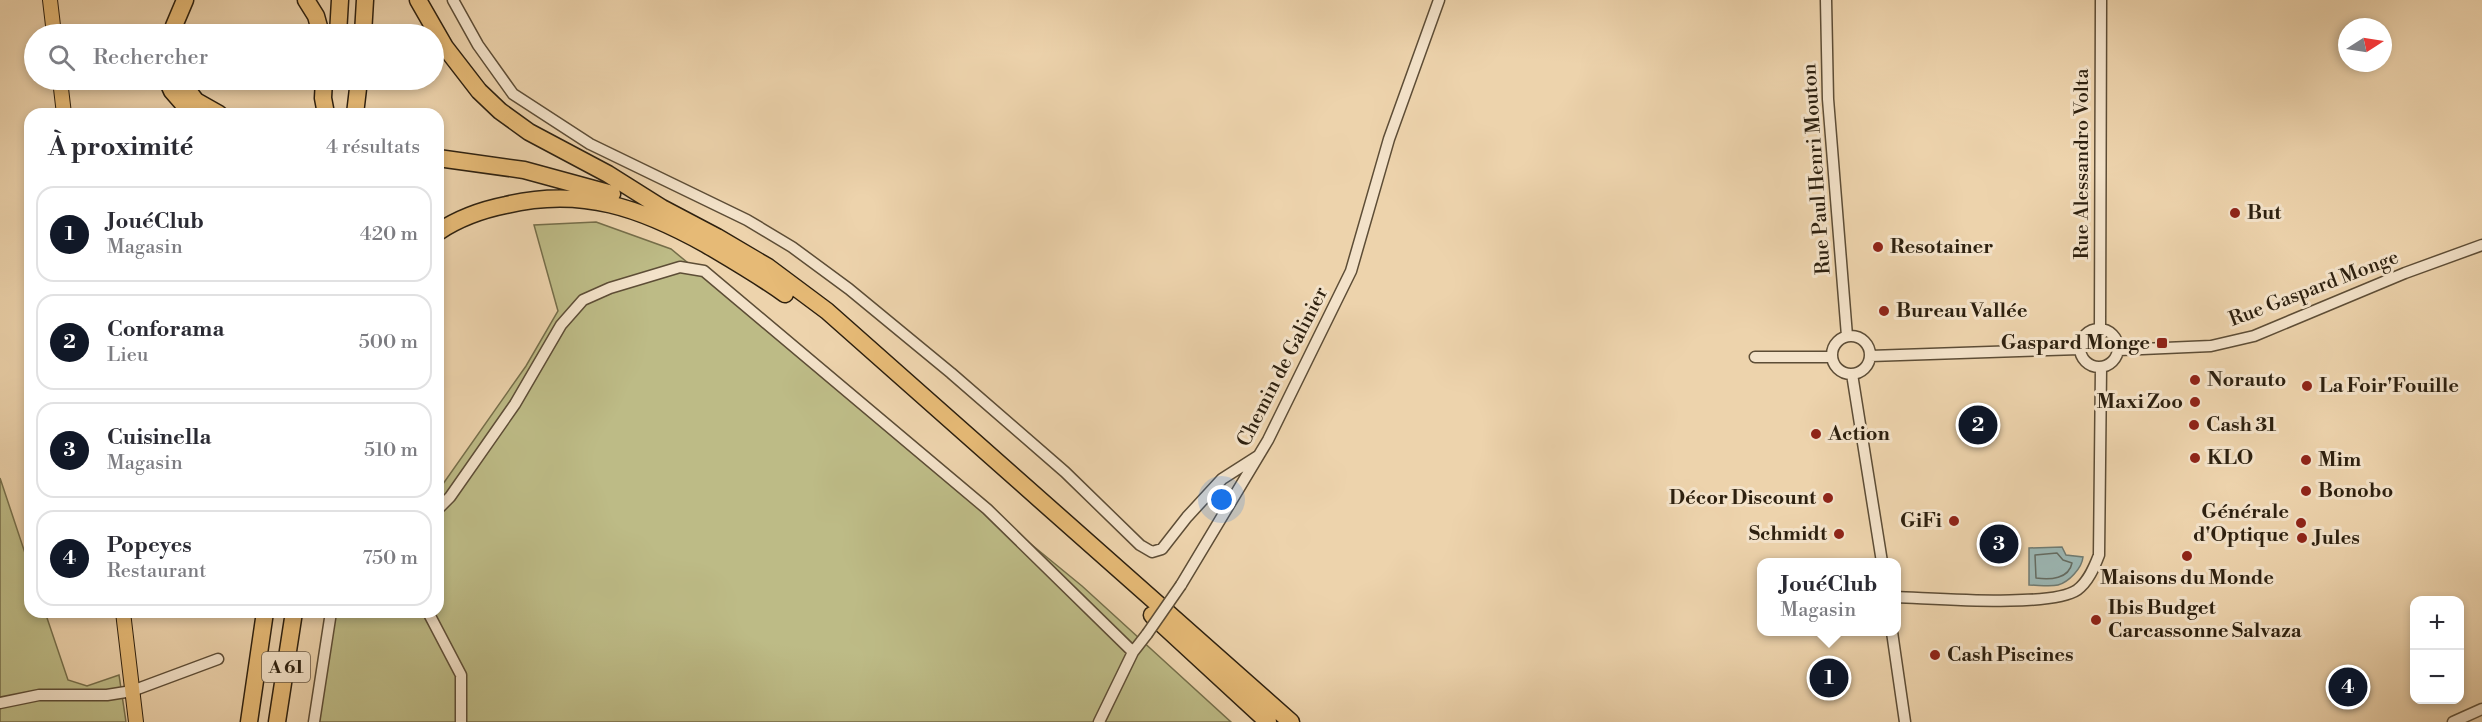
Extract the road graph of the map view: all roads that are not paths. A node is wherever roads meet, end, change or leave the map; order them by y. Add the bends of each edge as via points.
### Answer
1 (50, 0) edge
2 (173, 0) edge
3 (185, 0) edge
4 (306, 0) edge
5 (340, 0) edge
6 (365, 0) edge
7 (418, 0) edge
8 (453, 0) edge
9 (1439, 0) edge
10 (1826, 0) edge
11 (2101, 0) edge
12 (53, 24) edge
13 (165, 24) edge
14 (175, 24) edge
15 (318, 24) edge
16 (339, 24) edge
17 (364, 24) edge
18 (432, 24) edge
19 (444, 45) edge
20 (61, 90) edge
21 (172, 90) edge
22 (188, 90) edge
23 (323, 90) edge
24 (332, 90) edge
25 (358, 90) edge
26 (63, 108) edge
27 (187, 108) edge
28 (208, 108) edge
29 (326, 108) edge
30 (329, 108) edge
31 (357, 108) edge
32 (444, 148) edge
33 (444, 159) edge
34 (662, 208) junction
35 (671, 225) junction
36 (444, 229) edge
37 (2482, 245) edge
38 (2100, 329) junction
39 (1847, 336) junction
40 (2080, 349) junction
41 (2118, 350) junction
42 (1870, 356) junction
43 (1755, 357) dead end
44 (1832, 357) junction
45 (2101, 368) junction
46 (1852, 374) junction
47 (1258, 456) junction
48 (444, 503) edge
49 (1881, 558) edge
50 (1901, 597) edge
51 (124, 618) edge
52 (264, 618) edge
53 (293, 618) edge
54 (330, 618) edge
55 (431, 618) edge
56 (1893, 636) edge
57 (1133, 652) junction
58 (218, 659) dead end
59 (132, 691) junction
60 (0, 703) edge
61 (2482, 710) edge
62 (136, 722) edge
63 (249, 722) edge
64 (277, 722) edge
65 (314, 722) edge
66 (461, 722) edge
67 (1100, 722) edge
68 (1268, 722) edge
69 (1291, 722) edge
70 (1905, 722) edge
71 (2453, 722) edge

1 - 12 main road
2 - 13 highway
3 - 14 highway
4 - 15 highway
5 - 16 highway
6 - 17 highway
7 - 18 highway
8 - 47 street via 478,45 513,93 590,144 747,220 792,247 951,373 1152,552 1162,549 1221,479
9 - 47 street, Chemin de Galinier via 1389,139 1351,272
10 - 39 street, Rue Paul Henri Mouton via 1828,99
11 - 38 street, Rue Alessandro Volta
19 - 34 highway via 479,91 500,111 529,132
20 - 26 main road
21 - 27 highway
22 - 28 highway
23 - 29 highway
24 - 30 highway
25 - 31 highway
32 - 34 highway via 528,162
33 - 35 highway via 524,170 568,181 638,203
34 - 69 highway via 768,267 827,311
35 - 36 highway via 611,203 558,197 488,209
35 - 68 highway via 755,273 819,320
37 - 41 street, Rue Gaspard Monge via 2254,336 2211,346
38 - 40 street via 2085,335
38 - 41 street via 2114,335
39 - 42 street via 1860,338
39 - 44 street via 1833,347
40 - 42 street
40 - 45 street via 2086,363
41 - 45 street via 2113,362
42 - 46 street via 1865,369
43 - 44 street
44 - 46 street via 1838,370
45 - 50 street via 2099,555 2091,574 2076,591 2049,600
46 - 49 street
47 - 57 street, Chemin de Galinier, bridge via 1181,585
48 - 57 street via 515,404 561,325 583,300 680,267 704,271 987,509
51 - 59 main road
52 - 63 highway, A 61
53 - 64 highway, A 61
54 - 65 street
55 - 66 street via 461,675
56 - 70 street
57 - 67 street, Chemin de Galinier
58 - 59 street
59 - 60 street via 39,695
59 - 62 main road
61 - 71 street

